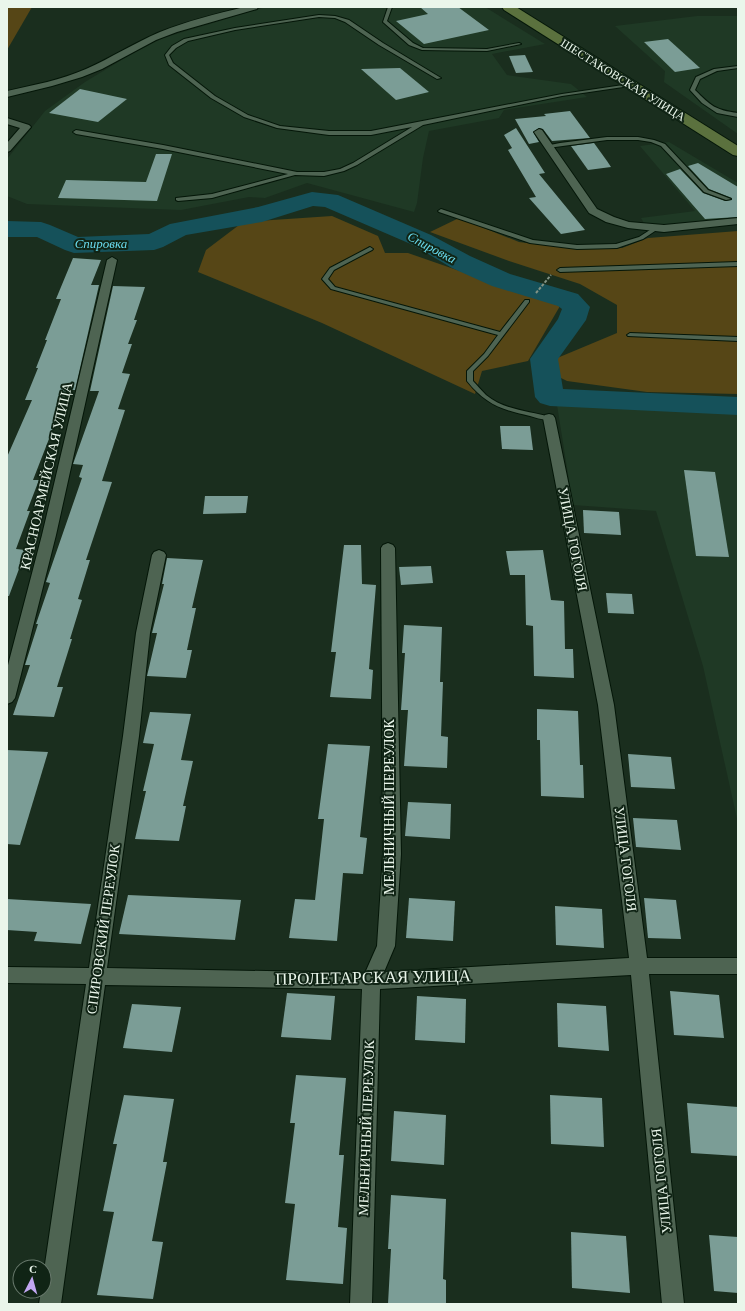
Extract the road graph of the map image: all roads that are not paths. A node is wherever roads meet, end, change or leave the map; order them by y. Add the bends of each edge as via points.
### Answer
1 (254, 7) edge
2 (390, 7) edge
3 (508, 7) edge
4 (519, 44) dead end
5 (738, 67) edge
6 (439, 78) dead end
7 (630, 85) junction
8 (7, 94) edge
9 (738, 115) edge
10 (7, 121) edge
11 (421, 124) junction
12 (76, 132) dead end
13 (539, 132) dead end
14 (548, 146) junction
15 (7, 149) edge
16 (738, 152) edge
17 (297, 174) junction
18 (178, 199) dead end
19 (728, 199) dead end
20 (441, 210) dead end
21 (738, 221) edge
22 (655, 229) junction
23 (370, 249) dead end
24 (112, 260) dead end
25 (738, 264) edge
26 (560, 270) dead end
27 (527, 301) dead end
28 (501, 334) junction
29 (630, 335) dead end
30 (738, 339) edge
31 (549, 418) joint
32 (388, 548) dead end
33 (159, 555) dead end
34 (7, 698) edge
35 (639, 966) junction
36 (738, 966) edge
37 (7, 975) edge
38 (96, 977) junction
39 (371, 981) junction
40 (50, 1304) edge
41 (361, 1304) edge
42 (673, 1304) edge

1 - 8 street via 165,33 89,71 67,79
2 - 4 lane via 385,20 411,44 422,49 487,50
3 - 7 main road, ШЕСТАКОВСКАЯ УЛИЦА
5 - 9 lane via 716,70 698,78 692,90 719,112
6 - 11 lane via 347,21 330,16 294,18 186,40 167,55 171,64 213,97 246,116 279,127 329,133 364,133
7 - 11 lane
7 - 16 main road, ШЕСТАКОВСКАЯ УЛИЦА
10 - 15 street via 26,127
11 - 17 lane via 342,170 324,174
12 - 17 lane
13 - 14 street
14 - 19 lane via 603,139 656,141 663,145 706,191
14 - 22 street via 593,211 604,218 628,226
17 - 18 lane via 212,196
20 - 22 lane via 532,242 577,247 617,246 640,238
21 - 22 street
23 - 28 lane via 332,269 325,279 333,288
24 - 34 street, КРАСНОАРМЕЙСКАЯ УЛИЦА via 49,535
25 - 26 lane
27 - 28 lane
28 - 31 lane via 470,370 470,381 485,397 505,407
29 - 30 lane
31 - 35 street, УЛИЦА ГОГОЛЯ via 606,705
32 - 39 street, МЕЛЬНИЧНЫЙ ПЕРЕУЛОК via 392,854 386,946
33 - 38 street, СПИРОВСКИЙ ПЕРЕУЛОК via 143,633 131,736
35 - 36 street, ПРОЛЕТАРСКАЯ УЛИЦА
35 - 39 street, ПРОЛЕТАРСКАЯ УЛИЦА
35 - 42 street, УЛИЦА ГОГОЛЯ
37 - 38 street, ПРОЛЕТАРСКАЯ УЛИЦА
38 - 39 street, ПРОЛЕТАРСКАЯ УЛИЦА
38 - 40 street, СПИРОВСКИЙ ПЕРЕУЛОК
39 - 41 street, МЕЛЬНИЧНЫЙ ПЕРЕУЛОК

